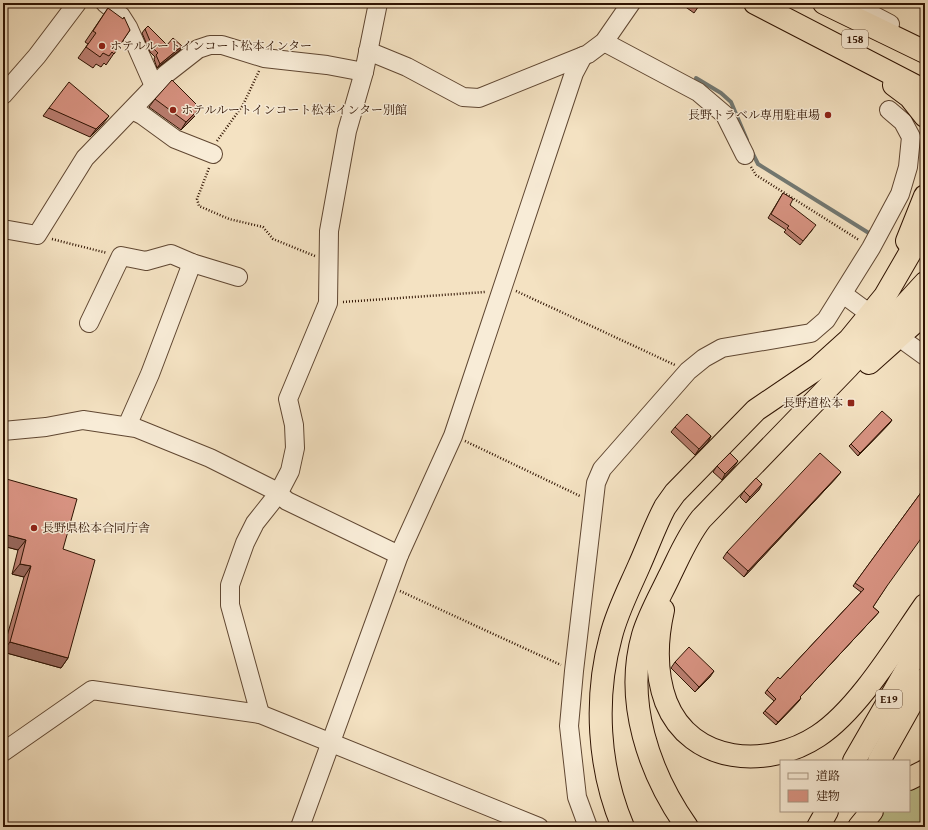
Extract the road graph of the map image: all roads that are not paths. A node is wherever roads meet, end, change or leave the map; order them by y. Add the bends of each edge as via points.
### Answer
1 (77, 3) edge
2 (105, 3) edge
3 (378, 3) edge
4 (631, 3) edge
5 (755, 3) edge
6 (785, 3) edge
7 (824, 3) edge
8 (850, 3) edge
9 (822, 38) junction
10 (604, 42) junction
11 (923, 47) edge
12 (368, 51) junction
13 (583, 56) junction
14 (364, 72) junction
15 (925, 74) edge
16 (154, 86) junction
17 (925, 91) edge
18 (3, 96) edge
19 (132, 110) junction
20 (889, 110) dead end
21 (925, 116) edge
22 (213, 154) road end
23 (745, 155) road end
24 (925, 196) edge
25 (925, 227) edge
26 (3, 229) edge
27 (192, 263) junction
28 (238, 277) dead end
29 (925, 283) edge
30 (843, 294) junction
31 (884, 296) junction
32 (862, 308) dead end
33 (925, 314) edge
34 (89, 323) dead end
35 (906, 343) dead end
36 (925, 356) edge
37 (127, 426) junction
38 (3, 432) edge
39 (782, 435) junction
40 (278, 494) junction
41 (651, 539) junction
42 (686, 542) junction
43 (399, 555) junction
44 (925, 606) edge
45 (925, 638) edge
46 (925, 679) edge
47 (260, 714) junction
48 (331, 743) junction
49 (3, 752) edge
50 (855, 760) edge
51 (880, 760) edge
52 (925, 771) edge
53 (910, 778) edge
54 (826, 812) edge
55 (852, 812) edge
56 (871, 812) edge
57 (300, 827) edge
58 (539, 827) edge
59 (588, 827) edge
60 (623, 827) edge
61 (672, 827) edge
62 (687, 827) edge
63 (818, 827) edge
64 (844, 827) edge
65 (859, 827) edge

1 - 18 street
2 - 16 street via 121,16 128,27
3 - 12 street
4 - 10 street
5 - 9 highway, 158
6 - 15 highway, 158
7 - 11 highway
8 - 11 street
9 - 17 highway, 158
9 - 21 highway via 848,58 896,86 910,97
10 - 13 street
10 - 23 street via 698,92 725,115
12 - 13 street via 407,67 463,97 479,98
12 - 14 street
13 - 43 street via 574,73 454,436
14 - 16 street via 264,58 222,45 204,46 192,52
14 - 40 street via 347,131 329,231 328,303 288,399 294,425 295,448 290,471
16 - 19 street
19 - 22 street via 175,139
19 - 26 street via 85,158 37,235
20 - 30 street via 903,122 911,138 908,167 900,194
24 - 31 highway
25 - 31 highway
27 - 28 street
27 - 34 street via 171,254 146,261 121,256
27 - 37 street via 150,374
29 - 39 highway
30 - 32 street
30 - 59 street via 826,320 811,333 722,348 704,358 688,371 602,469 596,483 593,502 569,726 577,797
31 - 41 highway via 863,324 834,355 756,410 685,483 665,507
33 - 39 highway
35 - 36 street
37 - 38 street via 83,420
37 - 40 street via 210,458
39 - 42 highway via 701,519
40 - 43 street via 287,501
40 - 47 street via 255,523 230,586 230,605
41 - 60 highway via 611,635 603,679 601,731 604,755 614,806
41 - 61 highway via 629,636 624,699 627,721 640,767 650,792
42 - 44 highway via 668,590 659,630 661,686 676,720 688,734 703,745 734,756 768,757 785,753 819,736 849,709
42 - 62 highway via 643,636 637,695 640,719 653,763 673,805
43 - 48 street
45 - 50 highway, E19
46 - 51 highway, E19
47 - 48 street
47 - 49 street via 92,690
48 - 57 street
48 - 58 street
52 - 53 highway
54 - 63 highway
55 - 64 highway
56 - 65 highway

